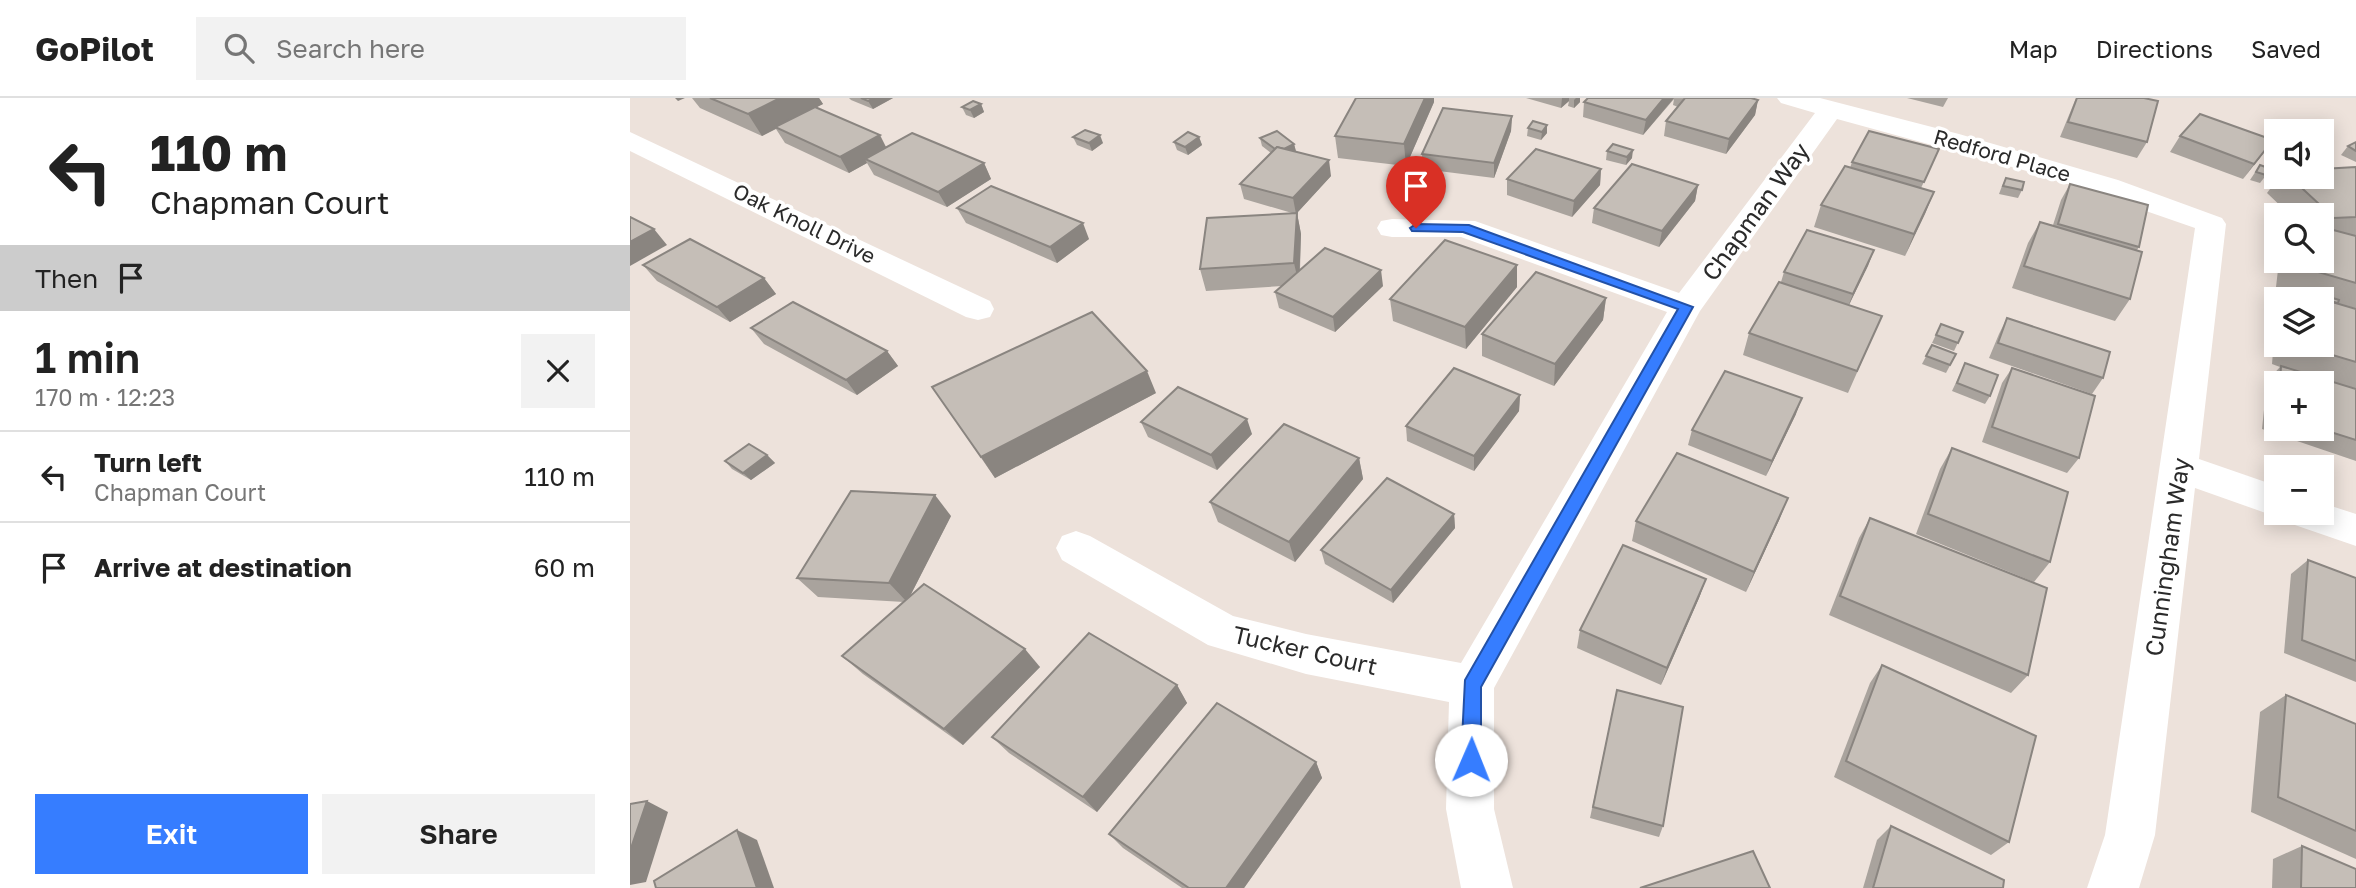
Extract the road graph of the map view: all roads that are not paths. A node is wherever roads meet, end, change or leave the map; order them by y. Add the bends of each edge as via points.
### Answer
1 (1790, 98) edge
2 (1831, 109) junction
3 (630, 140) edge
4 (2211, 223) joint
5 (1392, 228) dead end
6 (1686, 307) junction
7 (978, 309) dead end
8 (2181, 468) junction
9 (2264, 497) edge
10 (2334, 523) edge
11 (2356, 530) edge
12 (1076, 548) dead end
13 (1472, 686) junction
14 (1487, 888) edge
15 (2113, 888) edge

1 - 2 street, Redford Place
2 - 4 street, Redford Place via 2028,162 2154,200
2 - 6 street, Chapman Way
3 - 7 street, Oak Knoll Drive
4 - 8 street, Cunningham Way
5 - 6 street via 1464,228
6 - 13 street, Chapman Way
8 - 9 street
8 - 15 street, Cunningham Way via 2130,835
10 - 11 street
12 - 13 street, Tucker Court via 1223,632 1306,654
13 - 14 street, Chapman Way via 1471,809

